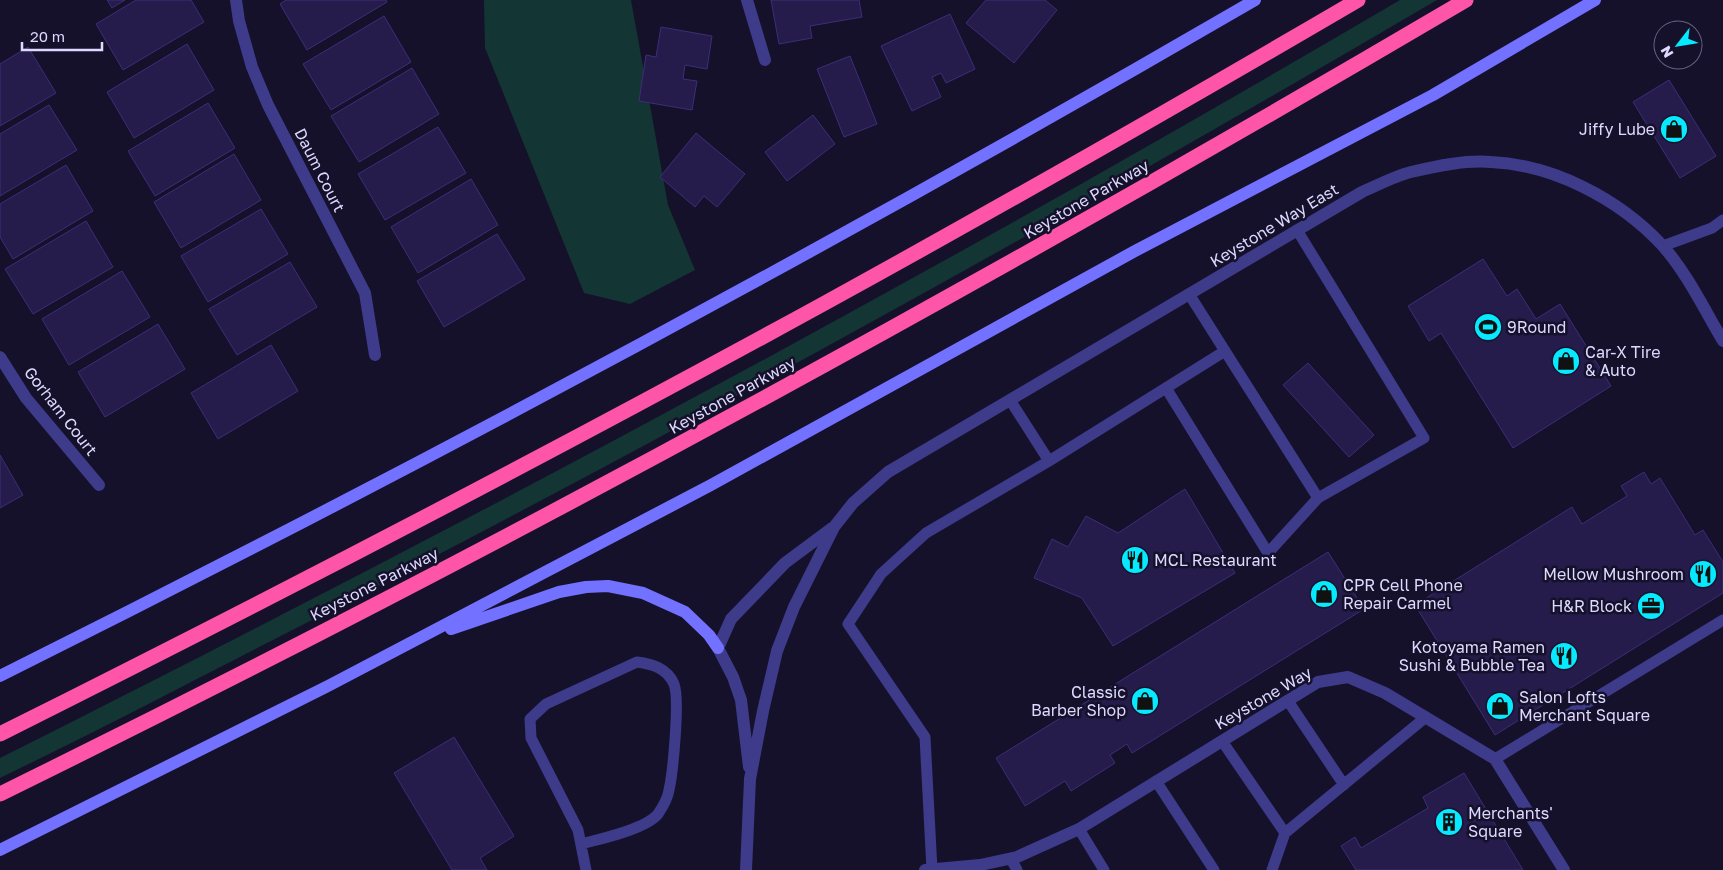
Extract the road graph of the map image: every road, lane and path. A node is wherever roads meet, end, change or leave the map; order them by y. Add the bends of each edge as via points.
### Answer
1 (236, 0) edge
2 (747, 0) edge
3 (1255, 0) edge
4 (1358, 0) edge
5 (1466, 0) edge
6 (1595, 0) edge
7 (765, 60) dead end
8 (1723, 220) edge
9 (1297, 230) junction
10 (1663, 246) junction
11 (1189, 294) junction
12 (1723, 341) edge
13 (1225, 351) junction
14 (375, 355) dead end
15 (0, 357) edge
16 (1166, 388) junction
17 (1010, 400) junction
18 (1049, 461) junction
19 (99, 485) dead end
20 (1318, 498) junction
21 (834, 527) junction
22 (1723, 620) edge
23 (413, 642) junction
24 (718, 648) junction
25 (0, 676) edge
26 (1288, 701) junction
27 (1426, 717) junction
28 (0, 734) edge
29 (1222, 741) junction
30 (1495, 758) junction
31 (750, 779) junction
32 (1156, 781) junction
33 (1344, 785) junction
34 (0, 794) edge
35 (1079, 829) junction
36 (1285, 833) junction
37 (581, 844) junction
38 (0, 850) edge
39 (1014, 864) edge
40 (586, 870) edge
41 (746, 870) edge
42 (929, 870) edge
43 (1104, 870) edge
44 (1214, 870) edge
45 (1272, 870) edge
46 (1564, 870) edge

1 - 14 street, Daum Court via 252,67 268,105 365,293
2 - 7 street
3 - 25 main road via 838,237 606,362 236,557
4 - 28 highway via 996,208 655,395 346,558
5 - 34 highway, Keystone Parkway via 1042,244 699,433 269,659
6 - 23 main road via 1432,95 1135,251 796,439
8 - 10 lane via 1712,228
9 - 10 street, Keystone Way East via 1362,192 1409,172 1456,163 1491,162 1538,169 1580,186 1637,221
9 - 11 street, Keystone Way East
9 - 20 lane via 1424,438
10 - 12 street, Keystone Way East
11 - 13 lane
11 - 17 street, Keystone Way East
13 - 16 lane
13 - 20 lane
15 - 19 street, Gorham Court via 26,398
16 - 18 lane
16 - 20 lane via 1268,553
17 - 18 lane
17 - 21 street, Keystone Way East via 888,472 853,503
18 - 42 lane via 926,533 880,574 848,624 926,738
21 - 24 street, Keystone Way East via 786,563 731,619
21 - 31 street, Keystone Way East via 794,607 777,650
22 - 30 lane
23 - 24 main road via 559,592 608,586 643,593 685,612
23 - 38 main road
24 - 31 street, Keystone Way East via 741,700
26 - 27 street, Keystone Way via 1318,682 1348,677
26 - 29 street, Keystone Way
26 - 33 lane
27 - 30 street, Keystone Way
27 - 33 lane
29 - 32 street, Keystone Way
29 - 36 lane
30 - 46 street, Keystone Way
31 - 41 street, Keystone Way East
32 - 35 street, Keystone Way
32 - 44 lane
33 - 36 lane
35 - 39 street, Keystone Way
35 - 43 lane
36 - 45 lane
37 - 37 lane via 578,830 531,738 530,719 546,704 637,662 653,664 665,672 674,685 677,716 669,791 657,815 633,830
37 - 40 lane
39 - 42 street, Keystone Way

